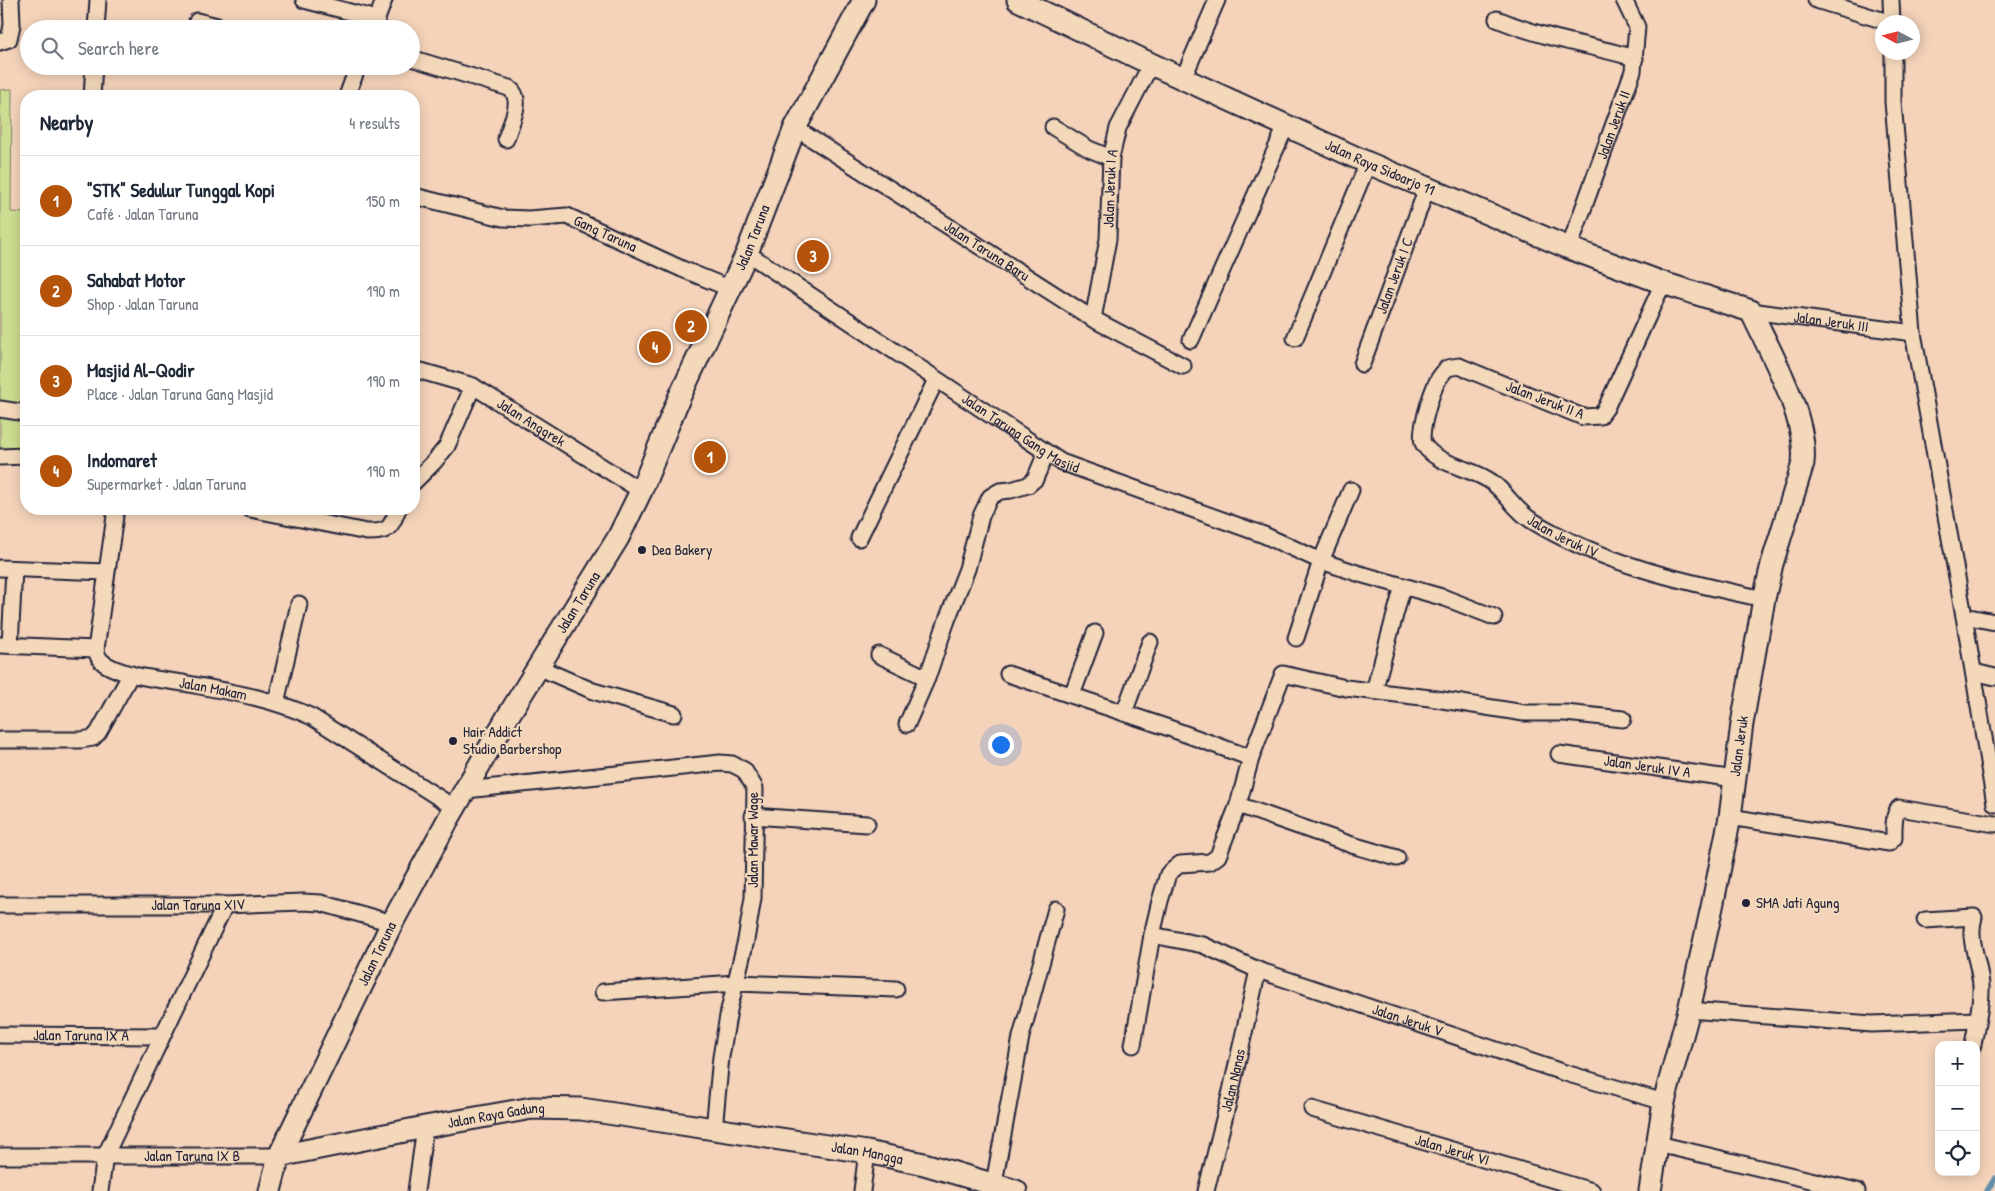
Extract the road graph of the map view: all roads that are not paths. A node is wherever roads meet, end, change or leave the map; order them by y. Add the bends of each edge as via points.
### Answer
1 (11, 0) edge
2 (98, 0) edge
3 (304, 0) edge
4 (384, 0) edge
5 (864, 0) edge
6 (1018, 0) edge
7 (1217, 0) edge
8 (1624, 0) edge
9 (1816, 0) edge
10 (1892, 0) edge
11 (1892, 15) edge
12 (1875, 18) edge
13 (97, 20) edge
14 (363, 20) edge
15 (376, 20) edge
16 (1497, 20) dead end
17 (0, 42) edge
18 (1635, 58) junction
19 (1893, 60) edge
20 (420, 61) edge
21 (1151, 64) junction
22 (93, 75) edge
23 (355, 75) edge
24 (1183, 79) junction
25 (92, 90) edge
26 (349, 90) edge
27 (1286, 126) junction
28 (1052, 127) dead end
29 (795, 128) junction
30 (506, 139) dead end
31 (1111, 158) junction
32 (1368, 163) junction
33 (1427, 188) junction
34 (420, 197) edge
35 (1570, 248) junction
36 (747, 253) junction
37 (1663, 283) junction
38 (731, 289) junction
39 (1751, 311) junction
40 (1092, 319) junction
41 (1913, 333) junction
42 (1295, 338) dead end
43 (1191, 340) dead end
44 (1362, 364) dead end
45 (1183, 366) dead end
46 (420, 371) edge
47 (936, 380) junction
48 (473, 386) junction
49 (1429, 405) joint
50 (0, 410) edge
51 (20, 412) edge
52 (1046, 453) junction
53 (20, 456) edge
54 (0, 457) edge
55 (420, 476) edge
56 (1351, 490) dead end
57 (641, 491) junction
58 (115, 515) edge
59 (281, 515) edge
60 (395, 515) edge
61 (859, 538) dead end
62 (1321, 561) junction
63 (7, 569) edge
64 (106, 572) junction
65 (1403, 586) junction
66 (1764, 599) junction
67 (299, 604) dead end
68 (1964, 616) junction
69 (1494, 617) dead end
70 (1995, 622) edge
71 (1096, 633) dead end
72 (1296, 638) dead end
73 (1150, 642) dead end
74 (5, 645) edge
75 (96, 649) junction
76 (879, 655) dead end
77 (538, 668) junction
78 (1974, 672) junction
79 (131, 674) junction
80 (1008, 674) dead end
81 (1995, 677) edge
82 (927, 678) junction
83 (1374, 691) junction
84 (1072, 695) junction
85 (276, 703) junction
86 (1124, 713) junction
87 (674, 714) dead end
88 (1623, 718) dead end
89 (907, 724) dead end
90 (0, 740) edge
91 (1559, 754) dead end
92 (1251, 758) junction
93 (1735, 779) junction
94 (461, 799) junction
95 (1995, 804) edge
96 (1238, 805) junction
97 (753, 816) junction
98 (1730, 816) junction
99 (867, 824) dead end
100 (1995, 824) edge
101 (1397, 858) dead end
102 (0, 905) edge
103 (225, 905) junction
104 (1056, 909) dead end
105 (1925, 920) dead end
106 (392, 923) junction
107 (1152, 935) junction
108 (1258, 970) junction
109 (736, 983) junction
110 (896, 990) dead end
111 (603, 992) dead end
112 (1689, 1010) junction
113 (1977, 1020) junction
114 (0, 1035) edge
115 (162, 1036) junction
116 (1974, 1041) edge
117 (1133, 1045) dead end
118 (1664, 1102) junction
119 (1312, 1109) dead end
120 (424, 1127) junction
121 (714, 1130) junction
122 (1658, 1144) junction
123 (867, 1152) junction
124 (0, 1156) edge
125 (105, 1156) junction
126 (279, 1156) junction
127 (994, 1183) junction
128 (100, 1191) edge
129 (270, 1191) edge
130 (416, 1191) edge
131 (862, 1191) edge
132 (1016, 1191) edge
133 (1206, 1191) edge
134 (1592, 1191) edge
135 (1650, 1191) edge
136 (1858, 1191) edge

1 - 17 street via 11,34 9,39
2 - 13 street
3 - 14 street
4 - 15 street
5 - 29 street, Jalan Taruna
6 - 21 street, Jalan Raya Sidoarjo 11
7 - 24 street
8 - 18 street, Jalan Jeruk II via 1637,27
9 - 12 street
10 - 11 street
16 - 18 street via 1556,39
18 - 35 street, Jalan Jeruk II
19 - 41 street via 1893,102
20 - 30 street via 514,92 517,101
21 - 24 street, Jalan Raya Sidoarjo 11
21 - 31 street, Jalan Jeruk I A via 1118,128
22 - 25 street
23 - 26 street
24 - 27 street, Jalan Raya Sidoarjo 11
27 - 32 street, Jalan Raya Sidoarjo 11
27 - 43 street
28 - 31 street
29 - 36 street, Jalan Taruna
29 - 40 street, Jalan Taruna Baru
31 - 40 street, Jalan Jeruk I A via 1108,238
32 - 33 street, Jalan Raya Sidoarjo 11
32 - 42 street
33 - 35 street, Jalan Raya Sidoarjo 11
33 - 44 street, Jalan Jeruk I C
34 - 38 street, Gang Taruna via 503,218 568,216
35 - 37 street, Jalan Raya Sidoarjo 11
36 - 38 street, Jalan Taruna
36 - 47 street, Jalan Taruna Gang Masjid
37 - 39 street, Jalan Raya Sidoarjo 11
37 - 49 street, Jalan Jeruk II A via 1600,416 1583,417 1459,366 1447,368 1438,379
38 - 57 street, Jalan Taruna via 679,398
39 - 41 street, Jalan Jeruk III
39 - 66 street, Jalan Jeruk via 1791,399 1805,448
40 - 45 street, Jalan Taruna Baru
41 - 68 street
46 - 48 street, Jalan Anggrek
47 - 52 street, Jalan Taruna Gang Masjid
47 - 61 street
48 - 55 street via 447,446
48 - 57 street, Jalan Anggrek
49 - 66 street, Jalan Jeruk IV via 1421,437 1423,445 1438,457 1493,483 1530,519 1622,563 1685,582
50 - 51 street
52 - 62 street, Jalan Taruna Gang Masjid via 1061,462 1264,535
52 - 82 street via 1035,479 1028,485 1000,491 990,497
53 - 54 street
56 - 62 street
57 - 77 street, Jalan Taruna via 618,538
58 - 64 street
59 - 60 street via 367,532 386,530
62 - 65 street, Jalan Taruna Gang Masjid
62 - 72 street
63 - 64 street
63 - 74 street
64 - 75 street
65 - 69 street, Jalan Taruna Gang Masjid
65 - 83 street
66 - 93 street, Jalan Jeruk
67 - 85 street
68 - 70 street
68 - 78 street
71 - 84 street
73 - 86 street
74 - 75 street
75 - 79 street, Jalan Makam via 99,660 106,665
76 - 82 street
77 - 87 street via 593,690
77 - 94 street, Jalan Taruna
78 - 81 street
78 - 95 street
79 - 85 street, Jalan Makam
79 - 90 street via 93,738
80 - 84 street
82 - 89 street
83 - 88 street via 1524,713
83 - 92 street via 1284,674
84 - 86 street
85 - 94 street, Jalan Makam via 312,717
86 - 92 street
91 - 93 street, Jalan Jeruk IV A
92 - 96 street
93 - 98 street, Jalan Jeruk
94 - 97 street, Jalan Mawar Wage via 720,763 744,770 754,788
94 - 106 street, Jalan Taruna
96 - 101 street
96 - 107 street via 1218,856 1210,862 1180,864 1168,874
97 - 99 street
97 - 109 street, Jalan Mawar Wage via 753,898
98 - 100 street via 1889,843 1894,838 1898,808
98 - 112 street, Jalan Jeruk
102 - 103 street, Jalan Taruna XIV
103 - 106 street, Jalan Taruna XIV via 321,903
103 - 115 street
104 - 127 street via 1021,1037
105 - 113 street via 1974,917 1971,940 1980,969 1981,989
106 - 126 street, Jalan Taruna
107 - 108 street, Jalan Jeruk V via 1203,945
107 - 117 street
108 - 118 street, Jalan Jeruk V via 1562,1072
108 - 133 street, Jalan Nanas
109 - 110 street
109 - 111 street
109 - 121 street, Jalan Mawar Wage via 721,1057
112 - 113 street via 1872,1024
112 - 118 street, Jalan Jeruk
113 - 116 street
114 - 115 street, Jalan Taruna IX A
115 - 125 street
118 - 122 street, Jalan Jeruk
119 - 134 street, Jalan Jeruk VI
120 - 121 street, Jalan Raya Gadung via 532,1108 581,1109
120 - 126 street, Jalan Raya Gadung
120 - 130 street
121 - 123 street, Jalan Mangga
122 - 135 street, Jalan Jeruk
122 - 136 street
123 - 127 street, Jalan Mangga
123 - 131 street
124 - 125 street, Jalan Taruna IX B
125 - 126 street, Jalan Taruna IX B
125 - 128 street
126 - 129 street, Jalan Taruna
127 - 132 street, Jalan Mangga

